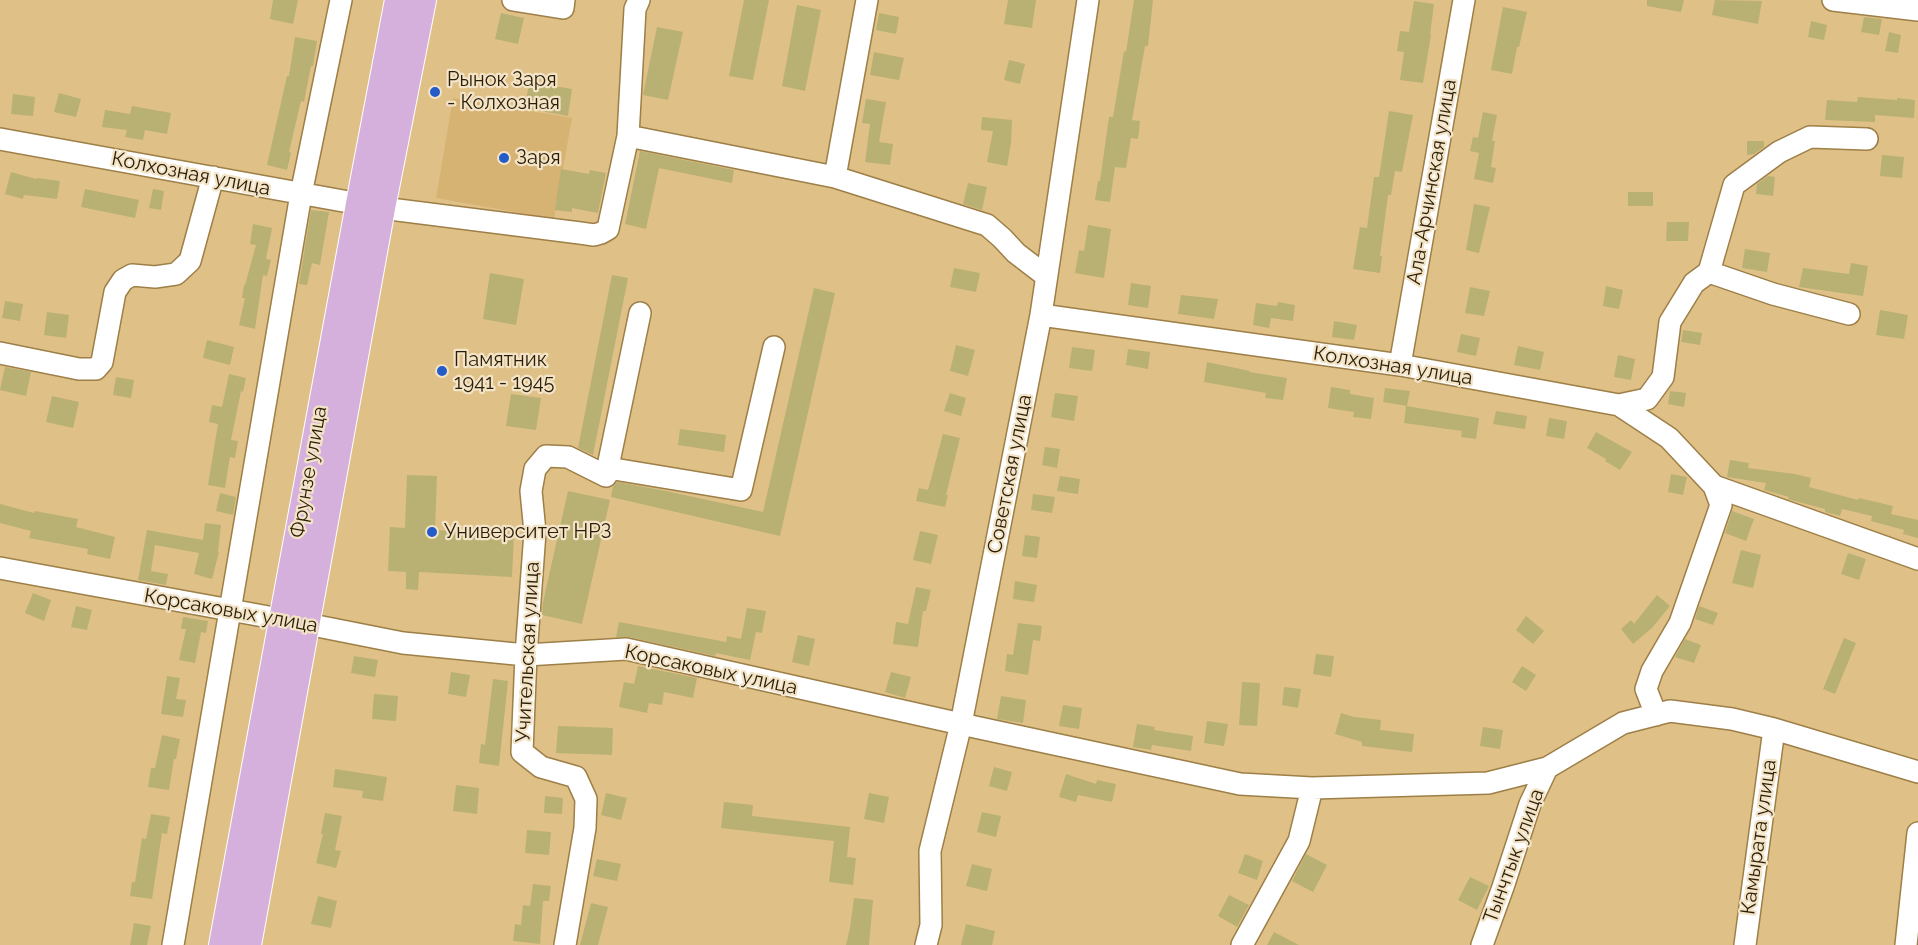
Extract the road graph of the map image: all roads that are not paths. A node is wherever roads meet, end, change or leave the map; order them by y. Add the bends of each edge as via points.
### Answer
1 (340, 0) edge
2 (398, 0) edge
3 (423, 0) edge
4 (513, 0) edge
5 (564, 0) edge
6 (639, 0) edge
7 (867, 0) edge
8 (1088, 0) edge
9 (1464, 0) edge
10 (1833, 0) edge
11 (1918, 10) edge
12 (628, 136) junction
13 (0, 139) edge
14 (1867, 139) dead end
15 (213, 177) junction
16 (835, 177) junction
17 (301, 194) junction
18 (370, 206) junction
19 (1709, 272) junction
20 (1046, 276) junction
21 (640, 313) dead end
22 (1849, 314) dead end
23 (1041, 315) junction
24 (774, 346) dead end
25 (0, 353) edge
26 (1400, 365) junction
27 (1619, 405) junction
28 (608, 468) junction
29 (1714, 486) junction
30 (1918, 560) edge
31 (0, 568) edge
32 (231, 610) junction
33 (295, 622) junction
34 (526, 655) junction
35 (1656, 715) junction
36 (961, 724) junction
37 (1774, 729) junction
38 (1547, 768) junction
39 (1918, 772) edge
40 (1312, 788) junction
41 (1918, 833) edge
42 (173, 945) edge
43 (222, 945) edge
44 (248, 945) edge
45 (566, 945) edge
46 (926, 945) edge
47 (1242, 945) edge
48 (1482, 945) edge
49 (1745, 945) edge
50 (1906, 945) edge

1 - 17 street
2 - 18 main road, Фрунзе улица
3 - 18 main road, Фрунзе улица
4 - 5 street via 562,8
6 - 12 street via 635,9
7 - 16 street
8 - 20 street, Советская улица
9 - 26 street, Ала-Арчинская улица
10 - 11 street
12 - 16 street
12 - 18 street via 608,229 601,233
13 - 15 street, Колхозная улица
14 - 19 street via 1810,137 1779,152 1734,185
15 - 17 street, Колхозная улица
15 - 25 street via 190,261 176,274 132,275 123,280 115,292 102,362 96,369
16 - 20 street via 987,225
17 - 18 street, Колхозная улица
17 - 32 street
18 - 33 main road, Фрунзе улица
19 - 22 street
19 - 27 street via 1694,283 1670,322 1663,377 1647,399
20 - 23 street, Советская улица
21 - 28 street
23 - 26 street, Колхозная улица
23 - 36 street, Советская улица
24 - 28 street via 741,490
26 - 27 street, Колхозная улица
27 - 29 street, Колхозная улица via 1669,438
28 - 34 street, Учительская улица via 606,476 568,457 546,456 535,469 531,491 535,532
29 - 30 street
29 - 35 street via 1721,505 1709,543 1680,623 1646,688
31 - 32 street, Корсаковых улица
32 - 33 street, Корсаковых улица
32 - 42 street
33 - 34 street, Корсаковых улица via 403,644
33 - 43 main road, Фрунзе улица
33 - 44 main road, Фрунзе улица
34 - 36 street, Корсаковых улица via 626,650
34 - 45 street, Учительская улица via 522,752 541,766 576,777 586,799
35 - 37 street, Корсаковых улица via 1670,711
35 - 38 street, Корсаковых улица via 1623,723
36 - 40 street, Корсаковых улица via 1240,784
36 - 46 street, Советская улица via 930,850 931,925
37 - 39 street, Корсаковых улица
37 - 49 street, Камырата улица
38 - 40 street, Корсаковых улица via 1488,783
38 - 48 street, Тынчтык улица via 1530,804
40 - 47 street via 1299,841
41 - 50 street

